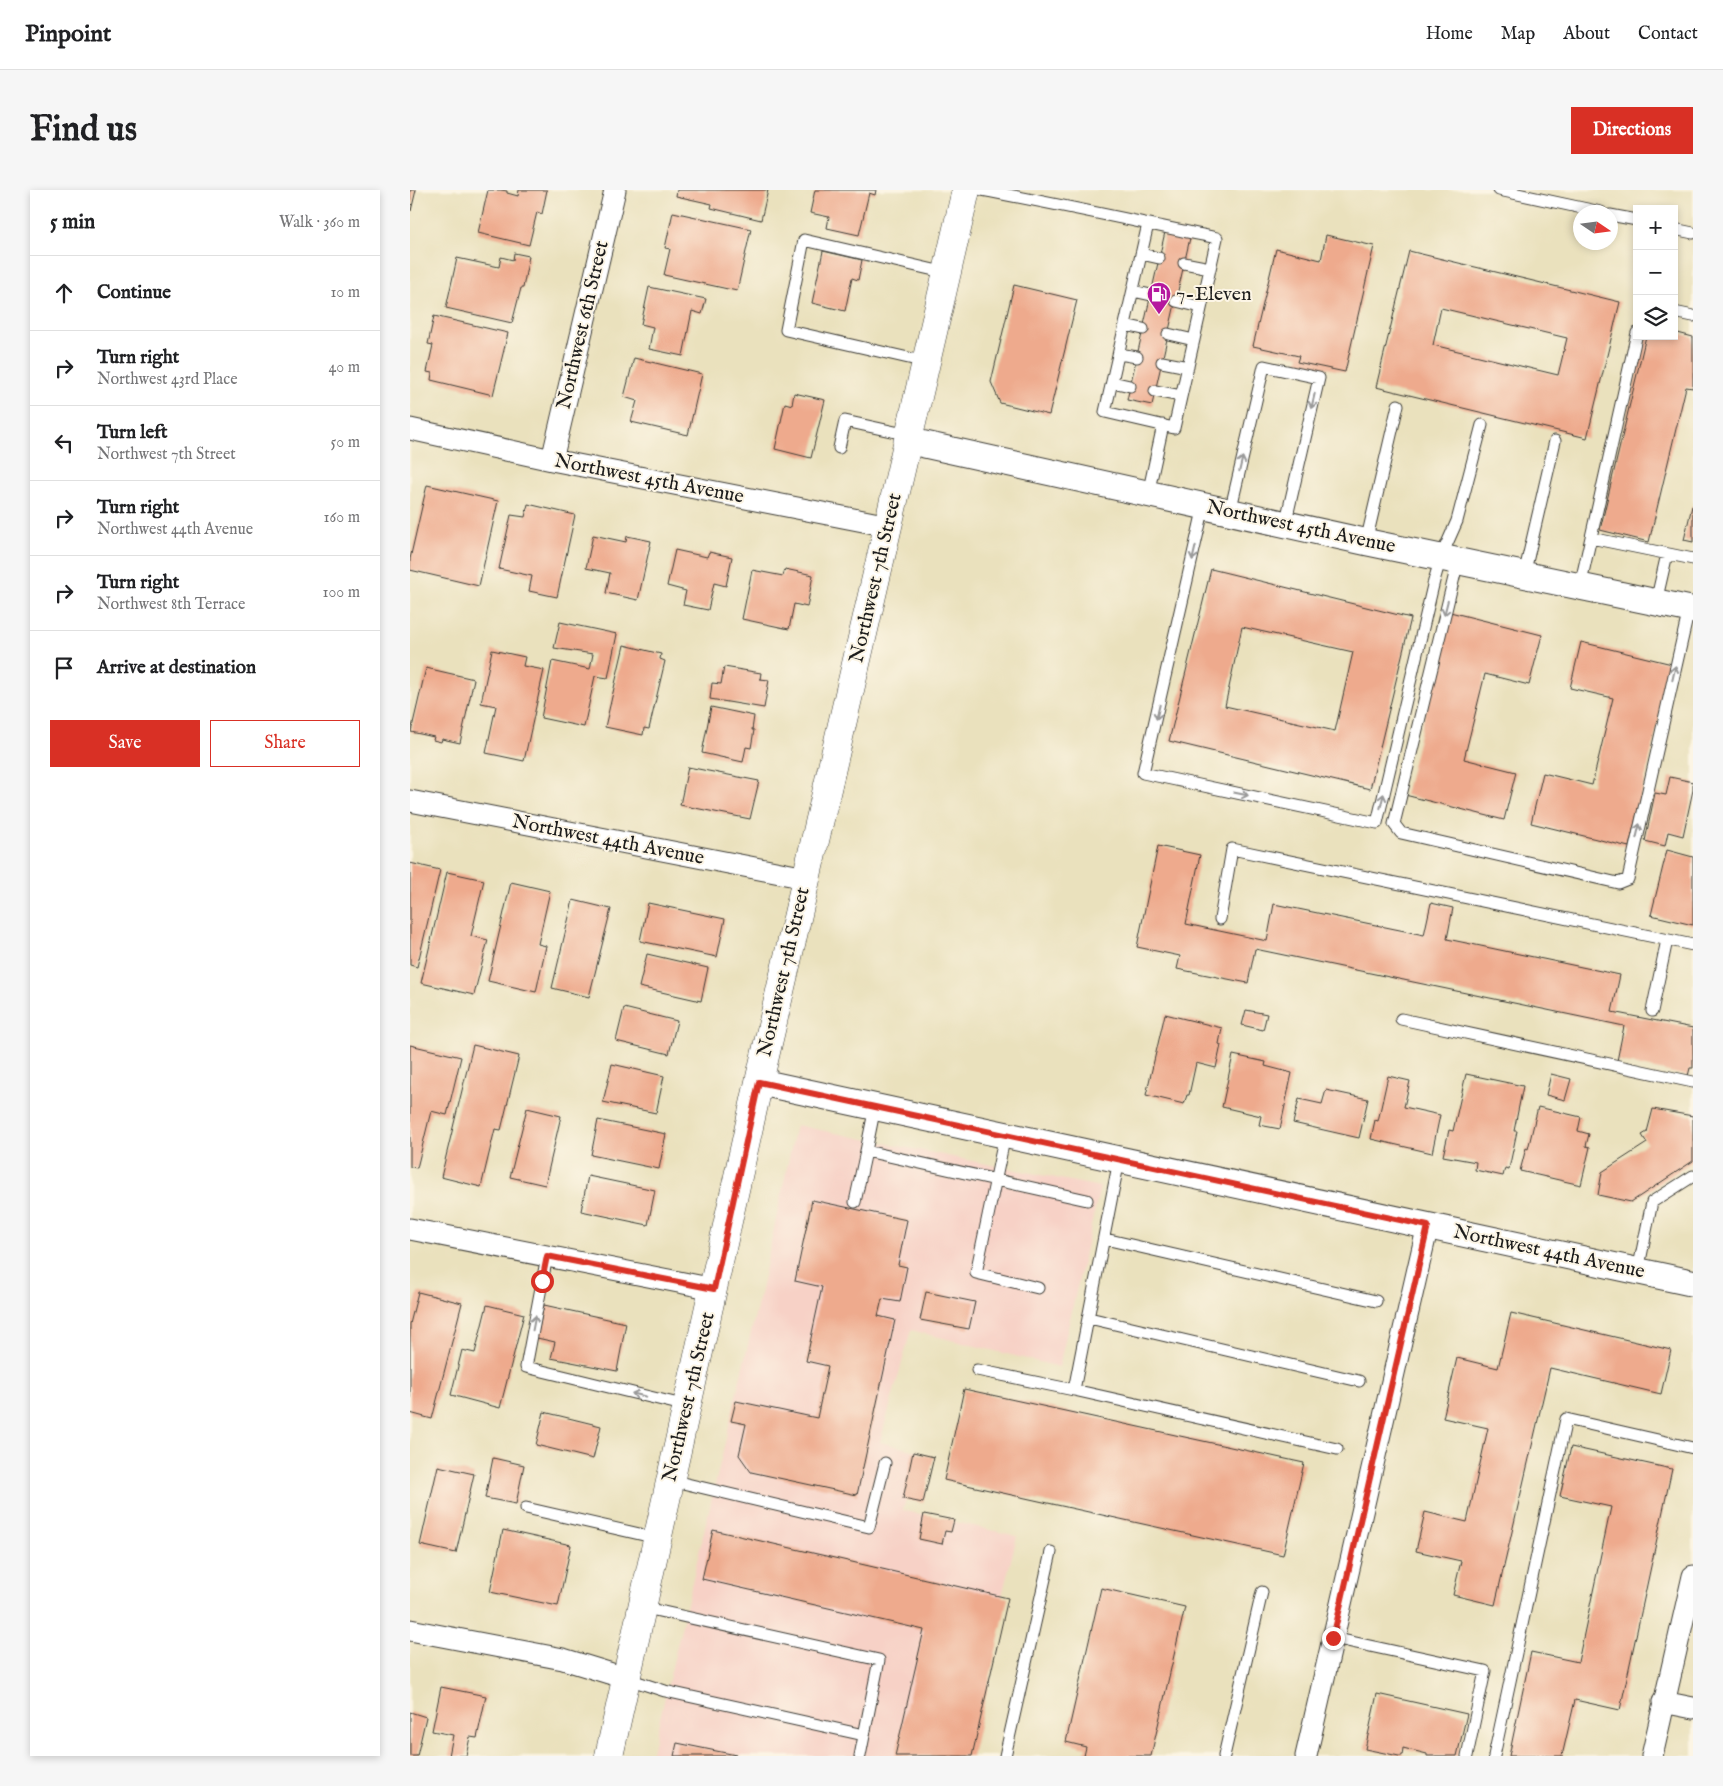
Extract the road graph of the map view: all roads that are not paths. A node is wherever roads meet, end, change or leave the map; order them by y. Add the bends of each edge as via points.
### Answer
1 (615, 190) edge
2 (966, 190) edge
3 (982, 190) edge
4 (1499, 190) edge
5 (1573, 206) edge
6 (1618, 216) edge
7 (1633, 219) edge
8 (1148, 224) junction
9 (1678, 230) edge
10 (1693, 233) edge
11 (1141, 254) junction
12 (1159, 258) dead end
13 (1184, 263) dead end
14 (1210, 268) junction
15 (947, 273) junction
16 (1133, 291) junction
17 (1151, 295) dead end
18 (1176, 301) dead end
19 (1202, 307) junction
20 (1678, 313) edge
21 (1693, 316) edge
22 (1125, 325) junction
23 (1143, 329) dead end
24 (1168, 334) dead end
25 (1194, 340) junction
26 (1635, 340) edge
27 (1119, 354) junction
28 (1137, 357) dead end
29 (927, 362) junction
30 (1162, 362) dead end
31 (1188, 367) junction
32 (1112, 382) junction
33 (1130, 386) dead end
34 (1155, 391) dead end
35 (1181, 396) junction
36 (1398, 405) dead end
37 (1163, 425) junction
38 (1482, 426) dead end
39 (410, 429) edge
40 (910, 438) junction
41 (1555, 441) dead end
42 (839, 448) dead end
43 (552, 460) junction
44 (1148, 494) junction
45 (1204, 506) junction
46 (1230, 512) junction
47 (1284, 524) junction
48 (888, 526) junction
49 (1591, 538) junction
50 (1366, 542) junction
51 (1667, 554) junction
52 (1449, 559) junction
53 (1693, 559) edge
54 (1524, 575) junction
55 (1580, 586) junction
56 (1656, 602) junction
57 (1691, 609) edge
58 (410, 801) edge
59 (806, 878) junction
60 (1220, 919) dead end
61 (1667, 940) junction
62 (1693, 945) edge
63 (1652, 1011) dead end
64 (1401, 1020) dead end
65 (759, 1082) junction
66 (1693, 1082) edge
67 (875, 1107) junction
68 (1005, 1135) junction
69 (866, 1151) junction
70 (1119, 1160) junction
71 (1693, 1176) edge
72 (995, 1179) junction
73 (1087, 1200) dead end
74 (855, 1202) dead end
75 (1428, 1226) junction
76 (410, 1229) edge
77 (1105, 1239) junction
78 (547, 1256) junction
79 (1638, 1271) junction
80 (1693, 1283) edge
81 (1038, 1288) dead end
82 (714, 1289) junction
83 (1376, 1302) dead end
84 (1089, 1318) junction
85 (977, 1370) dead end
86 (1359, 1381) dead end
87 (1074, 1390) junction
88 (687, 1406) junction
89 (1693, 1448) edge
90 (1337, 1449) dead end
91 (885, 1463) dead end
92 (670, 1480) junction
93 (526, 1508) dead end
94 (657, 1538) junction
95 (1051, 1552) dead end
96 (1692, 1584) edge
97 (1262, 1592) dead end
98 (641, 1607) junction
99 (410, 1630) edge
100 (1333, 1638) junction
101 (625, 1678) junction
102 (1663, 1702) junction
103 (1693, 1708) edge
104 (864, 1735) junction
105 (609, 1756) edge
106 (860, 1756) edge
107 (1004, 1756) edge
108 (1224, 1756) edge
109 (1306, 1756) edge
110 (1467, 1756) edge
111 (1494, 1756) edge
112 (1652, 1756) edge

1 - 43 street, Northwest 6th Street
2 - 15 main road, Northwest 7th Street
3 - 8 lane
4 - 5 lane
6 - 7 lane
8 - 11 lane
8 - 14 lane via 1217,238
9 - 10 lane
11 - 12 lane
11 - 16 lane
13 - 14 lane
14 - 19 lane
15 - 29 main road, Northwest 7th Street
15 - 29 lane via 804,240 786,330
16 - 17 lane
16 - 22 lane
18 - 19 lane
19 - 25 lane
20 - 21 lane
22 - 23 lane
22 - 27 lane
24 - 25 lane
25 - 31 lane
26 - 49 lane
27 - 28 lane
27 - 32 lane
29 - 40 main road, Northwest 7th Street
30 - 31 lane
31 - 35 lane
32 - 33 lane
32 - 37 lane via 1105,412
34 - 35 lane
35 - 37 lane via 1174,428
36 - 50 lane
37 - 44 lane
38 - 52 lane
39 - 43 street, Northwest 45th Avenue
40 - 42 lane via 845,421
40 - 44 street, Northwest 45th Avenue
40 - 48 main road, Northwest 7th Street
41 - 54 lane
43 - 48 street, Northwest 45th Avenue
44 - 45 street, Northwest 45th Avenue
45 - 46 street, Northwest 45th Avenue
45 -> 52 lane via 1143,773 1377,823
46 - 47 street, Northwest 45th Avenue
46 -> 47 lane via 1264,366 1319,378
47 - 50 street, Northwest 45th Avenue
48 - 59 main road, Northwest 7th Street
49 - 51 lane
49 - 55 lane
50 - 52 street, Northwest 45th Avenue
51 - 53 lane
51 - 56 lane
52 - 54 street, Northwest 45th Avenue
52 -> 57 lane via 1394,824 1401,833 1618,883 1628,879
54 - 55 street, Northwest 45th Avenue
55 - 56 street, Northwest 45th Avenue
56 - 57 street, Northwest 45th Avenue
58 - 59 street, Northwest 44th Avenue
59 - 65 main road, Northwest 7th Street
60 - 61 lane via 1232,849
61 - 62 lane
61 - 63 lane
64 - 66 lane
65 - 67 street, Northwest 44th Avenue
65 - 82 main road, Northwest 7th Street
67 - 68 street, Northwest 44th Avenue
67 - 69 lane
68 - 70 street, Northwest 44th Avenue
68 - 72 lane
69 - 72 lane
69 - 74 lane
70 - 75 street, Northwest 44th Avenue
70 - 77 lane
71 - 79 lane via 1652,1202
72 - 73 lane
72 - 81 lane via 976,1273
75 - 79 street, Northwest 44th Avenue
75 - 100 street
76 - 78 street
77 - 83 lane
77 - 84 lane
78 - 82 street
88 -> 78 lane via 526,1367
79 - 80 street, Northwest 44th Avenue
82 - 88 main road, Northwest 7th Street
84 - 86 lane
84 - 87 lane
85 - 87 lane
87 - 90 lane
88 - 92 main road, Northwest 7th Street
89 - 111 lane via 1566,1419
91 - 92 lane via 869,1527
92 - 94 main road, Northwest 7th Street
93 - 94 lane
94 - 98 main road, Northwest 7th Street
95 - 107 lane
96 - 102 street
97 - 108 lane
98 - 101 main road, Northwest 7th Street
98 - 104 lane via 879,1660
99 - 101 street via 563,1659
100 - 109 street
100 - 110 lane via 1485,1671
101 - 104 lane via 665,1691
101 - 105 main road, Northwest 7th Street
102 - 103 street
102 - 112 street
104 - 106 lane

